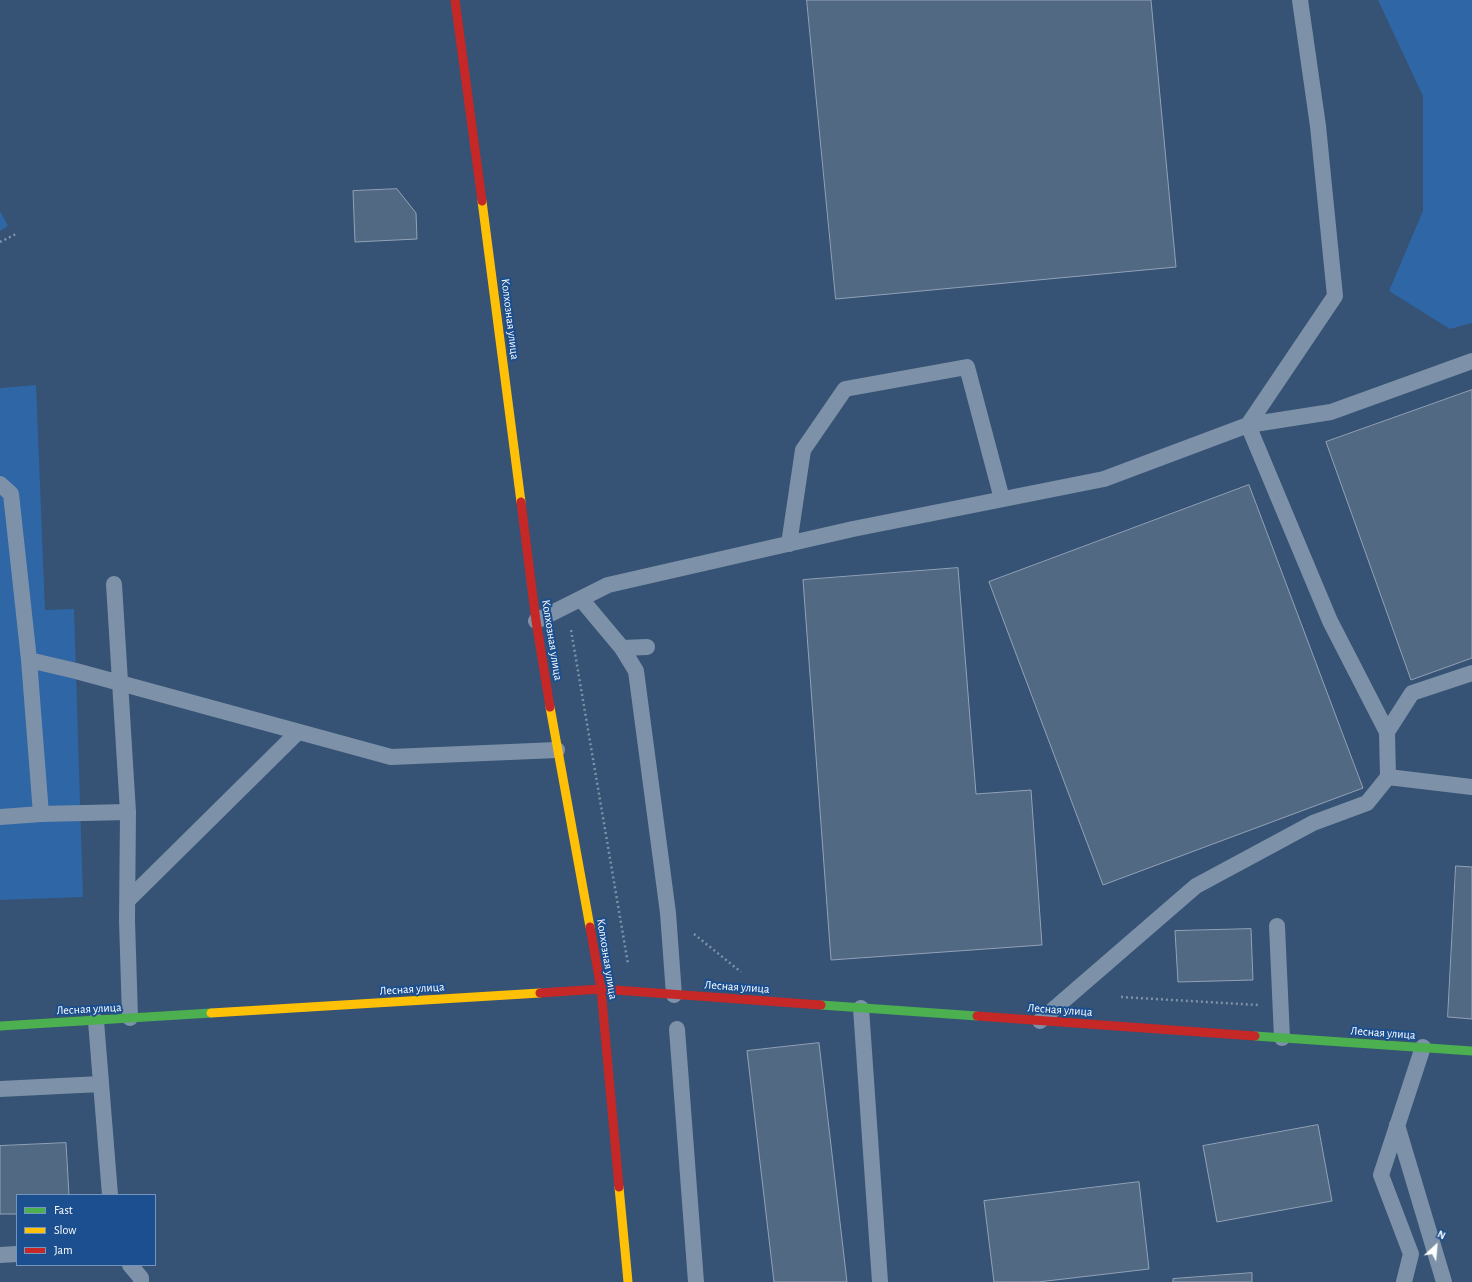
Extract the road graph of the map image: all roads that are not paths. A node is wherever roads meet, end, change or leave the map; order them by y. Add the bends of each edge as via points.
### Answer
1 (455, 0) edge
2 (1300, 0) edge
3 (1472, 362) edge
4 (1248, 425) junction
5 (0, 484) edge
6 (1002, 499) junction
7 (789, 544) junction
8 (114, 584) dead end
9 (581, 598) junction
10 (536, 621) junction
11 (647, 647) dead end
12 (622, 648) junction
13 (29, 660) junction
14 (1472, 673) edge
15 (120, 684) junction
16 (298, 732) junction
17 (1387, 732) junction
18 (557, 750) junction
19 (1388, 777) junction
20 (1472, 788) edge
21 (128, 812) junction
22 (41, 814) junction
23 (0, 817) edge
24 (128, 900) junction
25 (1278, 926) dead end
26 (601, 990) junction
27 (674, 994) junction
28 (861, 1008) junction
29 (130, 1018) junction
30 (96, 1021) junction
31 (1040, 1021) junction
32 (0, 1026) edge
33 (677, 1029) dead end
34 (1282, 1038) junction
35 (1423, 1047) junction
36 (1472, 1051) edge
37 (101, 1084) junction
38 (0, 1089) edge
39 (1397, 1125) junction
40 (110, 1194) edge
41 (16, 1254) edge
42 (0, 1255) edge
43 (131, 1266) edge
44 (141, 1282) edge
45 (628, 1282) edge
46 (696, 1282) edge
47 (880, 1282) edge
48 (1404, 1282) edge
49 (1444, 1282) edge

1 - 10 street, Колхозная улица
2 - 4 lane via 1318,126 1335,296
3 - 4 lane via 1332,412
4 - 6 lane via 1104,479
4 - 17 lane via 1330,621
5 - 13 lane via 11,494
6 - 7 lane
6 - 7 lane via 967,367 845,389 803,450
7 - 9 lane via 608,584
8 - 15 lane
9 - 10 lane
9 - 12 lane
10 - 18 street, Колхозная улица
11 - 12 lane
12 - 27 lane via 636,671 649,726 669,889 668,913
13 - 15 lane
13 - 22 lane
14 - 17 lane via 1412,693
15 - 16 lane
15 - 21 lane
16 - 18 lane via 391,757
16 - 24 lane
17 - 19 lane
18 - 26 street, Колхозная улица
19 - 20 lane
19 - 31 lane via 1367,803 1313,823 1196,886
21 - 22 lane
21 - 24 lane
22 - 23 lane
24 - 29 lane
25 - 34 lane
26 - 27 street, Лесная улица
26 - 29 street, Лесная улица
26 - 45 street, Колхозная улица
27 - 28 street, Лесная улица
28 - 31 street, Лесная улица
28 - 47 lane
29 - 30 street, Лесная улица
30 - 32 street, Лесная улица
30 - 37 lane
31 - 34 street, Лесная улица
33 - 46 lane
34 - 35 street, Лесная улица
35 - 36 street, Лесная улица
35 - 39 lane
37 - 38 lane
37 - 40 lane
39 - 48 lane via 1381,1176 1411,1254
39 - 49 lane
41 - 42 lane
43 - 44 lane via 141,1278

